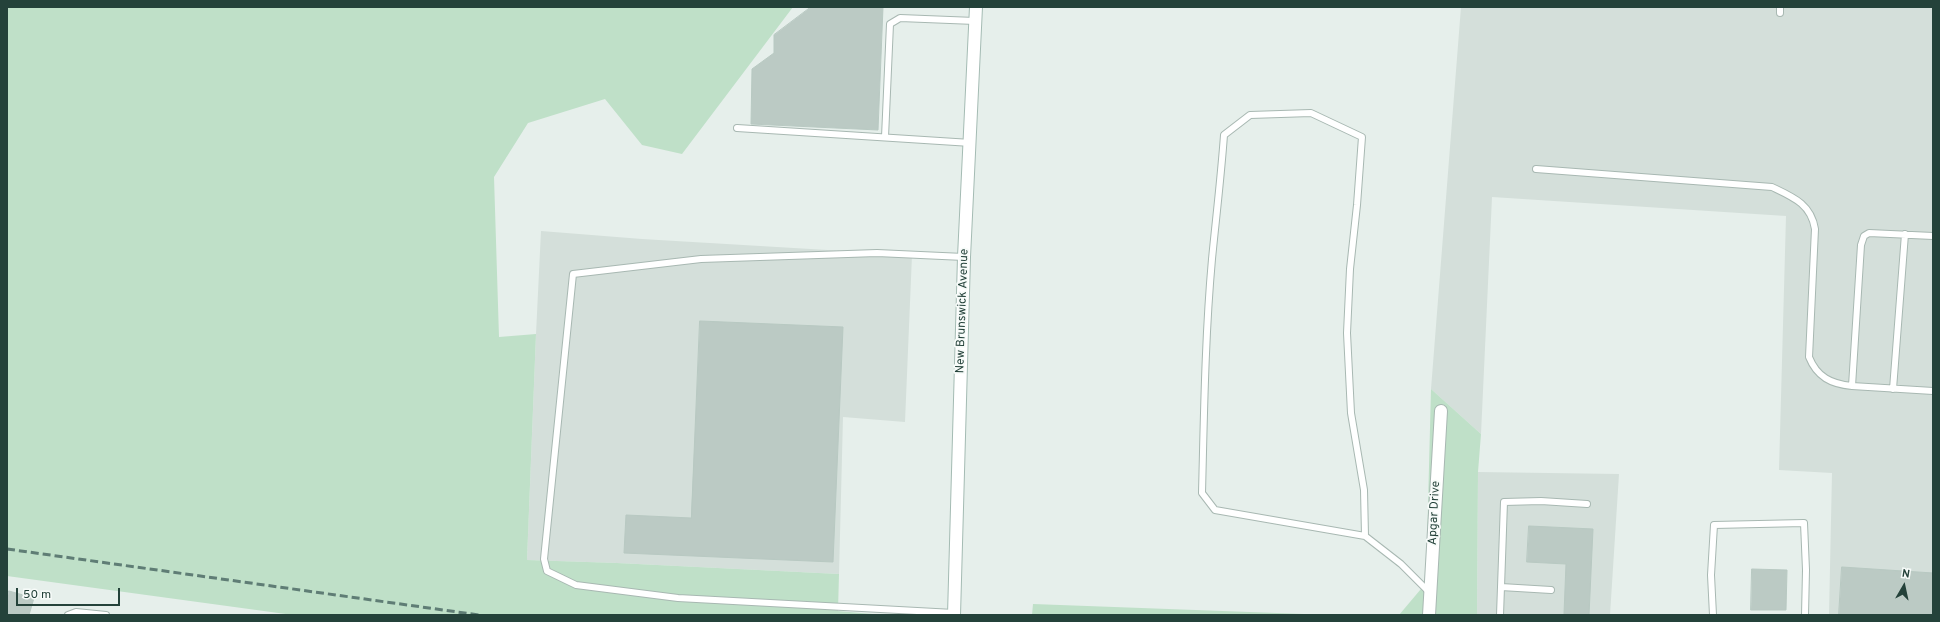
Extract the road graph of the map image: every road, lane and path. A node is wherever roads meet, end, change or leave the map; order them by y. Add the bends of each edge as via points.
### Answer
1 (976, 7) edge
2 (975, 21) junction
3 (737, 128) dead end
4 (885, 138) junction
5 (971, 143) junction
6 (1536, 169) dead end
7 (1905, 234) junction
8 (1933, 236) edge
9 (964, 257) junction
10 (1852, 386) junction
11 (1893, 389) junction
12 (1933, 391) edge
13 (1441, 411) dead end
14 (1587, 504) dead end
15 (1365, 536) junction
16 (1501, 587) junction
17 (1551, 590) dead end
18 (1430, 593) junction
19 (954, 614) edge
20 (68, 615) edge
21 (106, 615) edge
22 (1429, 615) edge
23 (1500, 615) edge
24 (1713, 615) edge
25 (1805, 615) edge

1 - 2 street, New Brunswick Avenue
2 - 4 lane via 900,18 890,24
2 - 5 street, New Brunswick Avenue
3 - 4 lane
4 - 5 lane
5 - 9 street, New Brunswick Avenue
6 - 10 lane via 1772,187 1797,199 1813,217 1815,229 1809,358 1814,368 1826,380
7 - 8 lane
7 - 10 lane via 1869,233 1864,236 1861,245
7 - 11 lane
9 - 19 street, New Brunswick Avenue
9 - 19 lane via 877,253 701,259 573,274 544,559 547,571 576,585 678,598
10 - 11 lane
11 - 12 lane
13 - 18 street, Apgar Drive
14 - 16 lane via 1504,502
15 - 15 lane via 1364,490 1351,413 1347,333 1362,137 1311,113 1250,115 1224,135 1206,360 1202,493 1215,510
15 - 18 lane via 1401,564
16 - 17 lane
16 - 23 lane
18 - 22 street, Apgar Drive
20 - 21 lane via 76,612
24 - 25 lane via 1711,575 1714,525 1804,523

